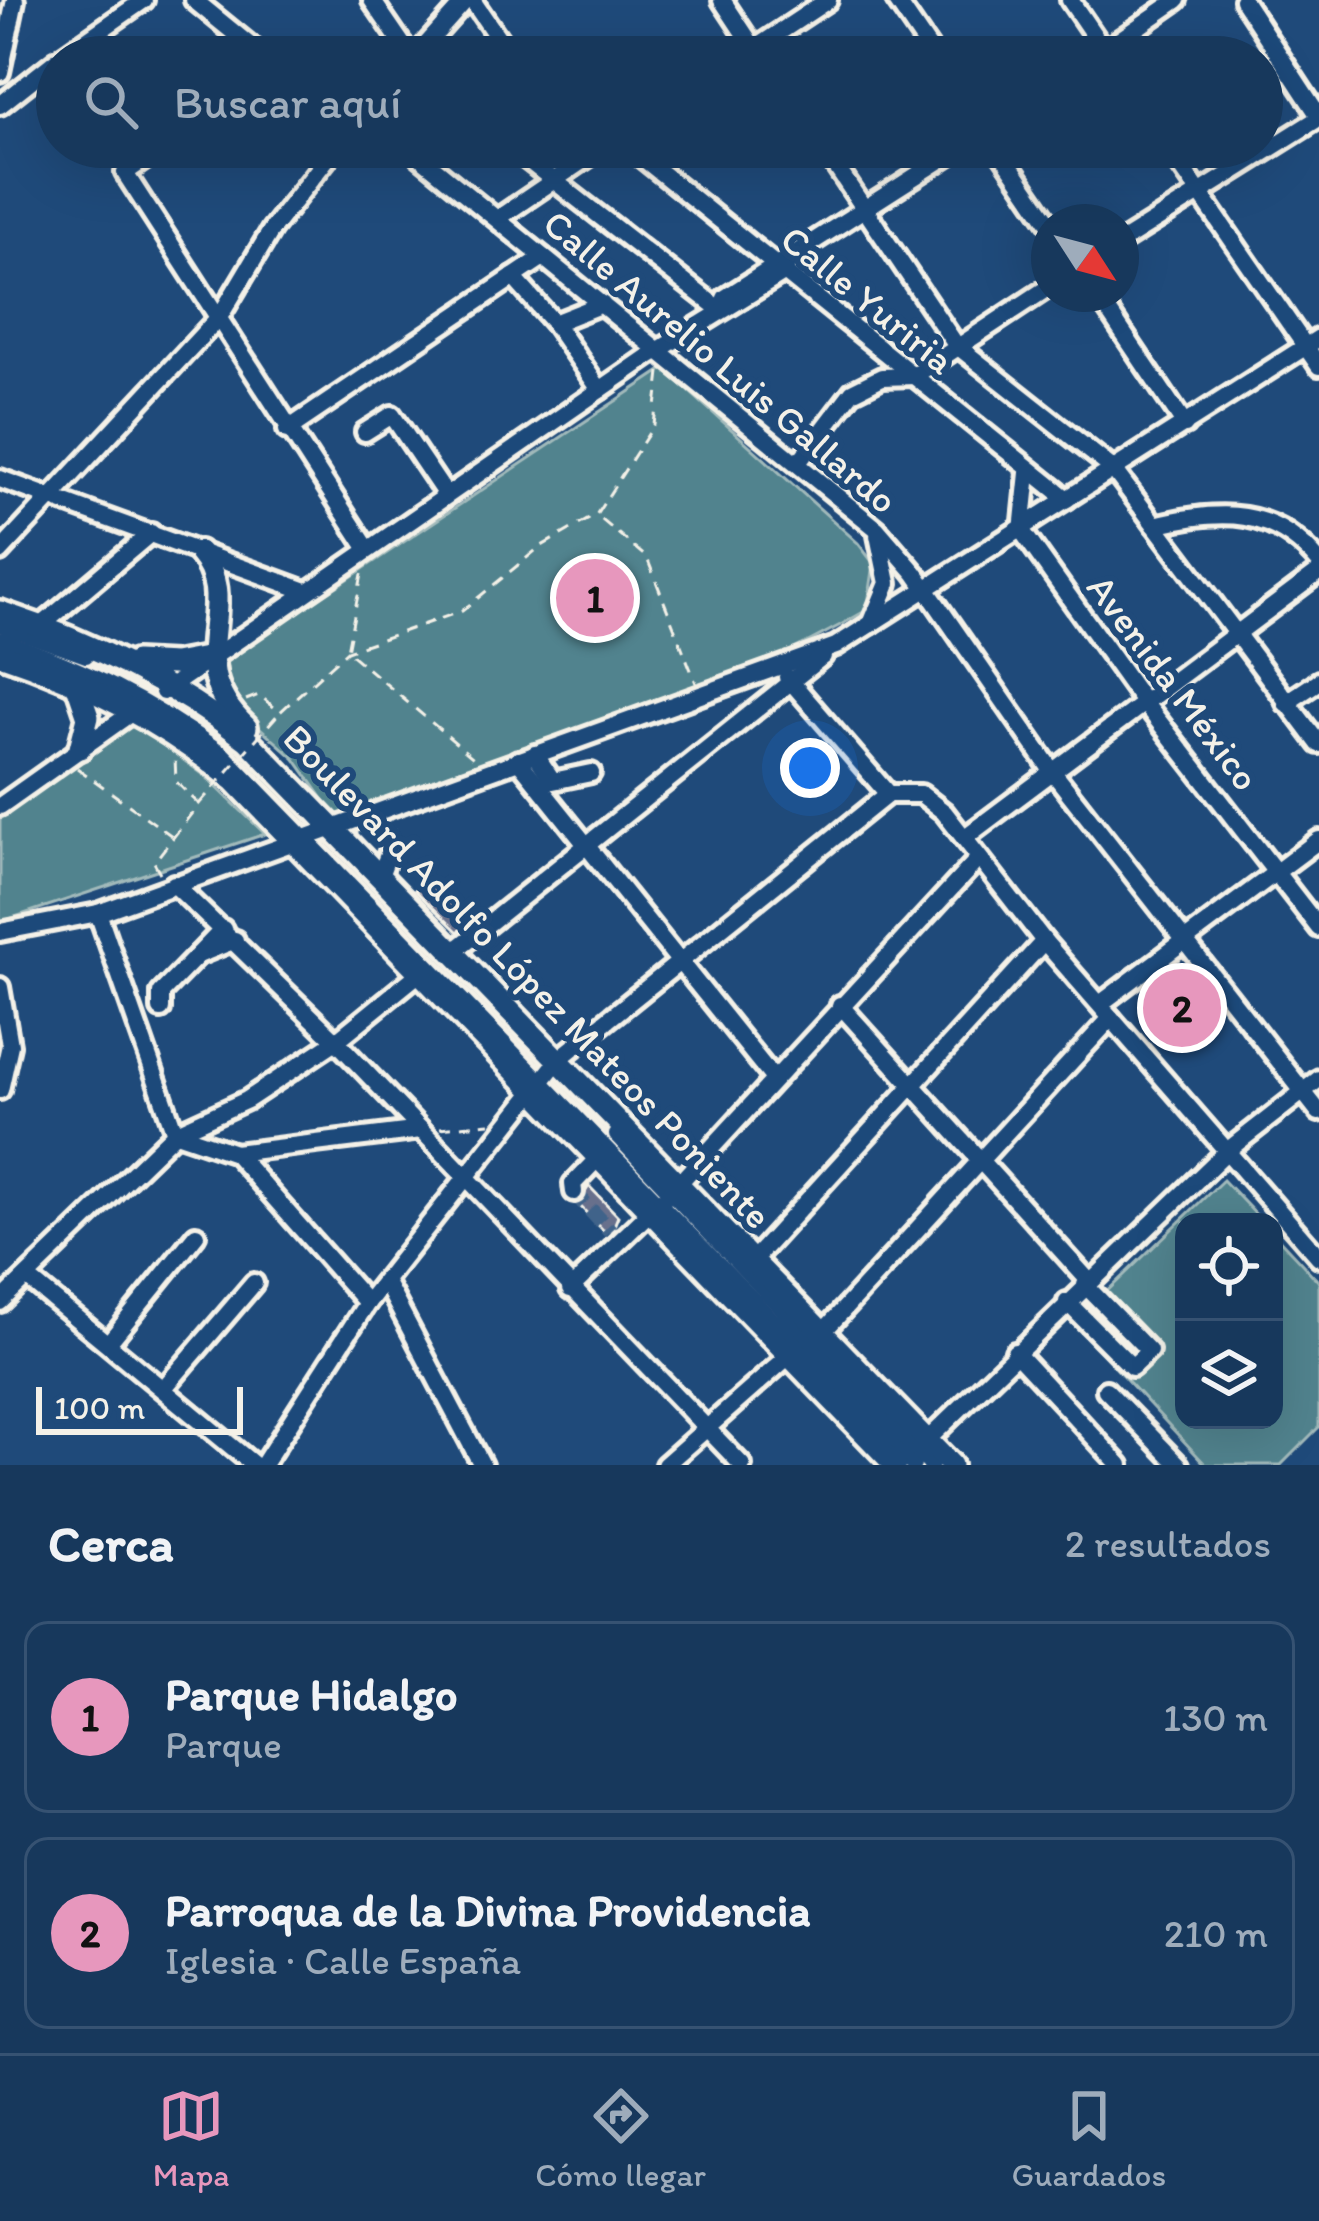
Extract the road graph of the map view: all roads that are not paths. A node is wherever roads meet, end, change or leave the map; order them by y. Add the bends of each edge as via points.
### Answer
1 (15, 0) edge
2 (144, 0) edge
3 (194, 0) edge
4 (372, 0) edge
5 (469, 0) edge
6 (722, 0) edge
7 (829, 0) edge
8 (896, 0) edge
9 (1070, 0) edge
10 (1178, 0) edge
11 (1243, 0) edge
12 (92, 36) edge
13 (238, 36) edge
14 (398, 36) edge
15 (434, 36) edge
16 (496, 36) edge
17 (742, 36) edge
18 (778, 36) edge
19 (921, 36) edge
20 (1092, 36) edge
21 (1129, 36) edge
22 (1266, 36) edge
23 (1283, 62) edge
24 (0, 72) edge
25 (36, 77) edge
26 (0, 105) edge
27 (1319, 117) edge
28 (1283, 140) edge
29 (132, 168) edge
30 (320, 168) edge
31 (434, 168) edge
32 (537, 168) edge
33 (571, 168) edge
34 (656, 168) edge
35 (838, 168) edge
36 (929, 168) edge
37 (1011, 168) edge
38 (1182, 168) edge
39 (1240, 168) edge
40 (552, 180) junction
41 (1199, 194) junction
42 (1036, 204) edge
43 (866, 209) junction
44 (497, 219) junction
45 (1139, 231) edge
46 (543, 257) junction
47 (782, 266) junction
48 (513, 277) junction
49 (1031, 298) edge
50 (602, 304) junction
51 (715, 306) junction
52 (1109, 312) edge
53 (220, 316) junction
54 (554, 323) junction
55 (1312, 342) edge
56 (956, 345) junction
57 (655, 351) junction
58 (1319, 366) edge
59 (914, 376) junction
60 (600, 390) junction
61 (1184, 425) junction
62 (287, 430) junction
63 (364, 432) dead end
64 (798, 464) junction
65 (1113, 469) junction
66 (1028, 473) junction
67 (0, 478) edge
68 (446, 495) junction
69 (54, 499) junction
70 (1067, 499) junction
71 (1155, 525) junction
72 (877, 529) junction
73 (1022, 531) junction
74 (151, 532) junction
75 (367, 548) junction
76 (0, 552) edge
77 (199, 552) junction
78 (1319, 562) edge
79 (1319, 572) edge
80 (306, 591) junction
81 (925, 592) junction
82 (0, 612) edge
83 (0, 624) edge
84 (41, 626) junction
85 (866, 630) junction
86 (1234, 633) junction
87 (0, 640) edge
88 (0, 654) edge
89 (211, 656) junction
90 (119, 659) junction
91 (785, 675) junction
92 (74, 679) junction
93 (1319, 681) edge
94 (154, 698) junction
95 (1143, 701) junction
96 (1286, 703) junction
97 (1319, 744) edge
98 (72, 753) junction
99 (527, 757) junction
100 (1052, 770) junction
101 (591, 773) dead end
102 (888, 794) junction
103 (0, 806) edge
104 (385, 808) junction
105 (328, 826) junction
106 (388, 829) tunnel mouth
107 (299, 838) junction
108 (964, 838) junction
109 (1319, 840) edge
110 (584, 848) junction
111 (389, 852) tunnel mouth
112 (979, 858) junction
113 (1274, 871) junction
114 (380, 876) junction
115 (174, 884) junction
116 (98, 913) junction
117 (1319, 928) edge
118 (0, 932) edge
119 (229, 934) junction
120 (1044, 941) junction
121 (1183, 942) junction
122 (453, 952) junction
123 (677, 964) junction
124 (422, 971) junction
125 (0, 987) edge
126 (840, 1005) junction
127 (161, 1009) dead end
128 (1106, 1011) junction
129 (336, 1040) junction
130 (547, 1073) junction
131 (773, 1078) junction
132 (1319, 1079) edge
133 (910, 1083) junction
134 (0, 1090) edge
135 (1303, 1091) junction
136 (1319, 1112) edge
137 (421, 1130) junction
138 (175, 1133) junction
139 (1228, 1150) junction
140 (236, 1153) junction
141 (597, 1159) junction
142 (980, 1165) junction
143 (464, 1174) junction
144 (574, 1192) dead end
145 (664, 1198) junction
146 (196, 1235) dead end
147 (1319, 1257) edge
148 (753, 1260) junction
149 (29, 1279) junction
150 (385, 1280) junction
151 (254, 1283) dead end
152 (1087, 1283) junction
153 (570, 1289) junction
154 (0, 1302) edge
155 (1066, 1302) junction
156 (367, 1304) junction
157 (823, 1332) junction
158 (110, 1341) junction
159 (1015, 1352) junction
160 (791, 1354) junction
161 (164, 1388) junction
162 (1106, 1390) dead end
163 (709, 1431) junction
164 (1163, 1449) junction
165 (910, 1457) edge
166 (254, 1465) edge
167 (263, 1465) edge
168 (482, 1465) edge
169 (665, 1465) edge
170 (742, 1465) edge
171 (931, 1465) edge
172 (951, 1465) edge
173 (1120, 1465) edge
174 (1146, 1465) edge
175 (1180, 1465) edge

1 - 24 street
2 - 12 street
3 - 13 street
4 - 14 street
5 - 15 street
5 - 16 street
6 - 17 street
7 - 18 street
8 - 19 street
9 - 20 street
10 - 21 street
11 - 22 street
23 - 27 street
25 - 26 street
27 - 28 street
29 - 53 street via 125,173
30 - 53 street
31 - 44 street, Calle Aurelio Luis Gallardo
32 - 40 street
33 - 40 street
34 - 47 street, Calle Yuriria
35 - 43 street
36 - 43 street
37 - 42 street
38 - 41 street
39 - 41 street
40 - 44 street
40 - 51 street
41 - 45 street
41 - 55 street
43 - 47 street
43 - 56 street
44 - 46 street, Calle Aurelio Luis Gallardo
46 - 48 street
46 - 50 street, Calle Aurelio Luis Gallardo
47 - 51 street
47 - 57 street
47 - 59 street, Calle Yuriria
48 - 54 street
48 - 62 street
49 - 56 street
50 - 54 street
50 - 57 street, Calle Aurelio Luis Gallardo
51 - 57 street
52 - 61 street
53 - 62 street
53 - 69 street
54 - 60 street
55 - 58 street
55 - 61 street
56 - 59 street
56 - 65 street
57 - 60 street
57 - 64 street, Calle Aurelio Luis Gallardo
59 - 64 street via 882,377 852,392
59 - 66 street, Calle Yuriria
60 - 68 street
61 - 65 street
62 - 75 street
63 - 68 street via 392,415
64 - 72 street, Calle Aurelio Luis Gallardo
65 - 70 street
65 - 71 street
66 - 70 street, Calle Yuriria
66 - 73 street
67 - 69 street
68 - 75 street
69 - 74 street
69 - 76 street
70 - 73 street
71 - 78 street via 1212,515 1274,522
71 - 86 street
72 - 81 street, Calle Aurelio Luis Gallardo
72 - 85 street via 888,583
73 - 81 street
73 - 95 street, Avenida México
74 - 77 street
74 - 84 street
75 - 80 street
77 - 80 street
77 - 89 main road via 217,583
79 - 86 street
80 - 89 street
81 - 85 street
81 - 100 street, Calle Aurelio Luis Gallardo
82 - 84 main road, Boulevard Adolfo López Mateos Poniente
83 - 94 street via 100,660
84 - 90 main road, Boulevard Adolfo López Mateos Poniente
85 - 91 street
86 - 95 street
86 - 96 street
87 - 94 street
88 - 92 main road, Boulevard Adolfo López Mateos Poniente
89 - 90 main road via 155,664
89 - 94 street
89 - 105 main road via 227,706 311,789
90 - 94 main road, Boulevard Adolfo López Mateos Poniente
91 - 99 street via 699,692
91 - 102 street
91 - 110 street
92 - 94 main road, Boulevard Adolfo López Mateos Poniente
92 - 98 main road via 88,718
93 - 96 street
94 - 98 street
94 - 105 main road, Boulevard Adolfo López Mateos Poniente via 247,740
94 - 107 street via 222,754
94 - 107 main road, Boulevard Adolfo López Mateos Poniente via 181,738
95 - 100 street
95 - 113 street, Avenida México
96 - 97 street
98 - 103 street
99 - 101 street via 553,781
99 - 104 street
99 - 110 street
100 - 108 street
100 - 121 street, Calle Aurelio Luis Gallardo
102 - 108 street via 921,794
102 - 123 street
104 - 105 street
104 - 106 street
105 - 107 street
105 - 114 main road, Boulevard Adolfo López Mateos Poniente
105 - 130 street
107 - 115 street
107 - 124 main road, Boulevard Adolfo López Mateos Poniente
107 - 130 street
108 - 112 street
109 - 113 street
110 - 122 street
110 - 123 street
111 - 114 street
112 - 120 street
112 - 126 street
113 - 117 street, Avenida México
113 - 121 street
114 - 122 main road, Boulevard Adolfo López Mateos Poniente
115 - 116 street
115 - 119 street
116 - 118 street
116 - 138 street
119 - 127 street via 161,993
119 - 129 street
120 - 128 street
120 - 133 street
121 - 128 street
121 - 135 street, Calle Aurelio Luis Gallardo
122 - 130 main road, Boulevard Adolfo López Mateos Poniente
123 - 130 street
123 - 131 street
124 - 129 street
124 - 130 main road, Boulevard Adolfo López Mateos Poniente
125 - 134 street via 10,1045
126 - 131 street
126 - 133 street
128 - 139 street
128 - 142 street
129 - 137 street
129 - 138 street via 247,1100
130 - 141 main road, Boulevard Adolfo López Mateos Poniente
130 - 143 street
130 - 145 main road, Boulevard Adolfo López Mateos Poniente
131 - 145 street
132 - 135 street
133 - 142 street
133 - 148 street
135 - 136 street, Calle Aurelio Luis Gallardo
135 - 139 street
137 - 140 street
137 - 143 street
138 - 140 street
138 - 149 street
139 - 147 street
139 - 152 street
140 - 156 street
141 - 144 street
141 - 145 main road, Boulevard Adolfo López Mateos Poniente
142 - 152 street
142 - 157 street
143 - 150 street
143 - 153 street
145 - 148 main road, Boulevard Adolfo López Mateos Poniente
145 - 153 street via 614,1235
145 - 160 main road, Boulevard Adolfo López Mateos Poniente
145 - 165 street
146 - 158 street
148 - 157 main road, Boulevard Adolfo López Mateos Poniente
149 - 154 street
149 - 158 street
150 - 156 street
150 - 168 street
151 - 161 street
152 - 155 street
152 - 155 street via 1149,1352 1132,1367
153 - 163 street
155 - 159 street
156 - 167 street
157 - 165 main road, Boulevard Adolfo López Mateos Poniente
158 - 161 street
159 - 165 street
159 - 173 street
160 - 163 street
160 - 165 main road, Boulevard Adolfo López Mateos Poniente
161 - 166 street
162 - 164 street
163 - 169 street
163 - 170 street
164 - 174 street
164 - 175 street
165 - 171 street
165 - 172 main road, Boulevard Adolfo López Mateos Poniente

